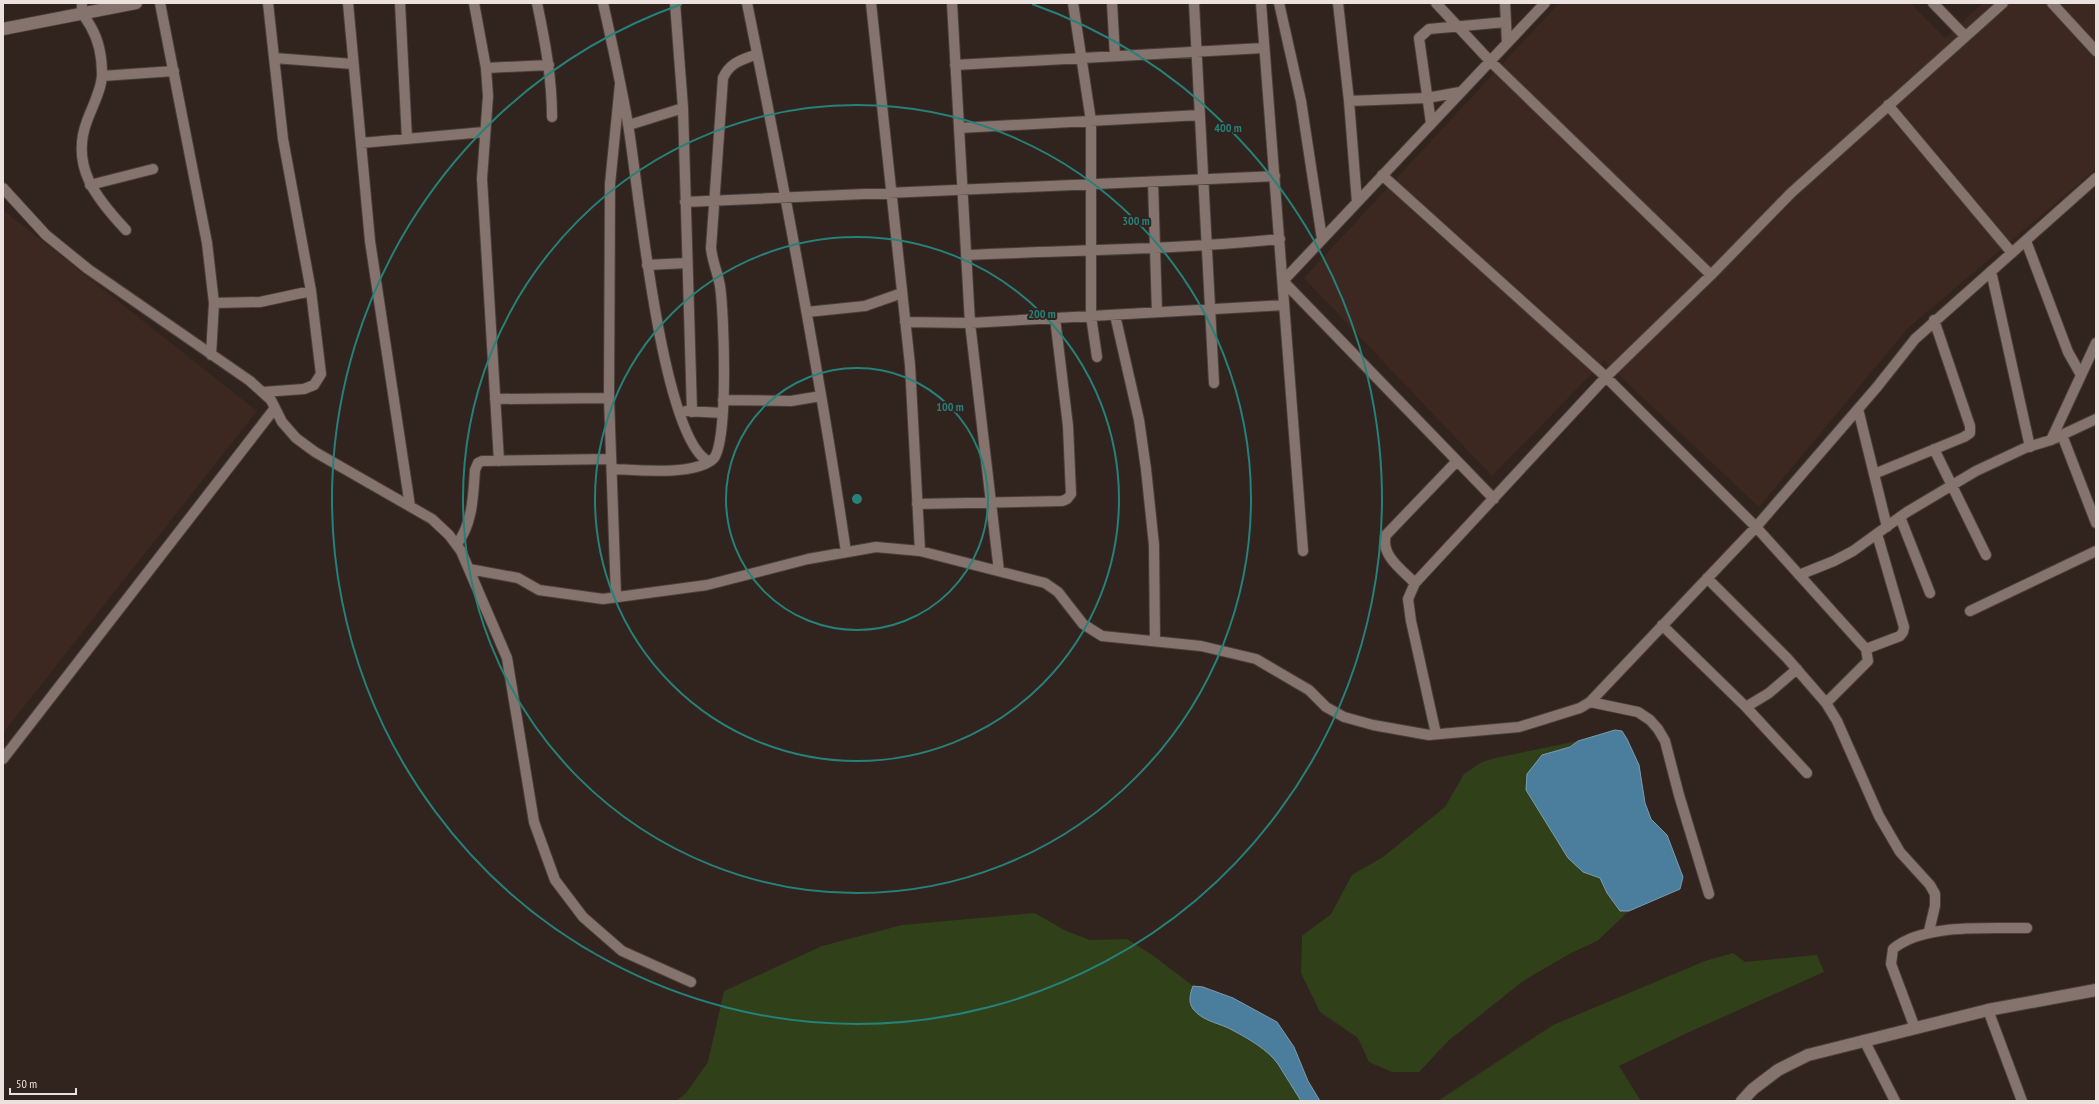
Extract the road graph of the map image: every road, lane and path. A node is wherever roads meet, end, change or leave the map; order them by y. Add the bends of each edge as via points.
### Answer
1 (136, 3) edge
2 (160, 3) edge
3 (268, 3) edge
4 (348, 3) edge
5 (400, 3) edge
6 (474, 3) edge
7 (537, 3) edge
8 (603, 3) edge
9 (675, 3) edge
10 (747, 3) edge
11 (871, 3) edge
12 (952, 3) edge
13 (1073, 3) edge
14 (1112, 3) edge
15 (1194, 3) edge
16 (1261, 3) edge
17 (1279, 3) edge
18 (1338, 3) edge
19 (1436, 3) edge
20 (1505, 3) edge
21 (1544, 3) edge
22 (1933, 3) edge
23 (2003, 3) edge
24 (2052, 3) edge
25 (82, 8) edge
26 (1506, 22) junction
27 (1459, 27) junction
28 (3, 29) edge
29 (1965, 36) junction
30 (1507, 43) junction
31 (1263, 48) junction
32 (1197, 51) junction
33 (2096, 51) edge
34 (758, 54) junction
35 (1115, 56) junction
36 (274, 58) junction
37 (1082, 58) junction
38 (1490, 61) junction
39 (354, 64) junction
40 (549, 65) junction
41 (955, 65) junction
42 (486, 68) junction
43 (174, 71) junction
44 (102, 76) junction
45 (620, 84) junction
46 (1460, 92) junction
47 (1426, 98) junction
48 (1349, 101) junction
49 (1888, 106) junction
50 (684, 108) junction
51 (1200, 115) junction
52 (552, 117) dead end
53 (1091, 121) junction
54 (1431, 123) junction
55 (628, 125) junction
56 (959, 128) junction
57 (484, 132) junction
58 (407, 139) junction
59 (361, 143) junction
60 (153, 169) dead end
61 (1382, 175) junction
62 (1275, 176) junction
63 (2096, 178) edge
64 (1204, 179) junction
65 (1153, 182) junction
66 (90, 185) junction
67 (1092, 185) junction
68 (3, 188) edge
69 (963, 190) junction
70 (892, 192) junction
71 (787, 198) junction
72 (714, 201) junction
73 (685, 202) junction
74 (1357, 202) junction
75 (126, 230) dead end
76 (1280, 239) junction
77 (1322, 240) junction
78 (2026, 241) junction
79 (1208, 246) junction
80 (1155, 247) junction
81 (1090, 249) junction
82 (2012, 253) junction
83 (966, 255) junction
84 (687, 263) junction
85 (647, 265) junction
86 (1991, 271) junction
87 (1711, 275) junction
88 (1283, 281) junction
89 (311, 291) junction
90 (902, 293) junction
91 (214, 303) junction
92 (1284, 305) junction
93 (1212, 309) junction
94 (807, 312) junction
95 (1158, 312) junction
96 (1115, 315) junction
97 (1091, 316) junction
98 (1055, 318) junction
99 (1934, 320) junction
100 (905, 322) junction
101 (970, 323) junction
102 (2096, 343) edge
103 (211, 355) junction
104 (1097, 357) dead end
105 (2081, 375) junction
106 (1606, 377) junction
107 (1214, 383) dead end
108 (263, 392) junction
109 (821, 396) junction
110 (609, 398) junction
111 (495, 399) junction
112 (723, 400) junction
113 (275, 408) junction
114 (1858, 409) junction
115 (678, 411) junction
116 (692, 412) junction
117 (723, 413) junction
118 (2096, 420) edge
119 (2062, 435) junction
120 (2051, 440) junction
121 (2030, 447) junction
122 (1934, 450) junction
123 (499, 461) junction
124 (708, 461) junction
125 (1457, 461) junction
126 (612, 464) junction
127 (1874, 474) junction
128 (1951, 486) junction
129 (1494, 499) junction
130 (991, 501) junction
131 (917, 504) junction
132 (410, 506) junction
133 (1900, 517) junction
134 (2096, 522) edge
135 (1756, 527) junction
136 (1887, 527) junction
137 (1877, 534) junction
138 (457, 544) junction
139 (920, 551) junction
140 (1302, 551) dead end
141 (846, 552) junction
142 (2096, 552) edge
143 (1986, 555) dead end
144 (469, 570) junction
145 (999, 571) junction
146 (1799, 574) junction
147 (1707, 578) junction
148 (1414, 583) junction
149 (1930, 593) dead end
150 (616, 596) junction
151 (1970, 611) dead end
152 (1662, 625) junction
153 (1156, 641) junction
154 (1866, 649) junction
155 (1797, 669) junction
156 (1590, 702) junction
157 (1826, 703) junction
158 (1746, 707) junction
159 (1436, 734) junction
160 (3, 759) edge
161 (1807, 773) dead end
162 (1709, 894) dead end
163 (2027, 928) dead end
164 (1929, 931) junction
165 (691, 982) dead end
166 (2095, 992) edge
167 (1988, 1010) junction
168 (1915, 1028) junction
169 (1864, 1040) junction
170 (1742, 1101) edge
171 (1895, 1101) edge
172 (2022, 1101) edge

1 - 25 street
2 - 43 street
3 - 36 street
4 - 39 street
5 - 58 street
6 - 42 street
7 - 40 street
8 - 45 street
9 - 50 street
10 - 34 street
11 - 70 street
12 - 41 street
13 - 37 street
14 - 35 street
15 - 32 street
16 - 31 street
17 - 77 street via 1301,101
18 - 48 street
19 - 27 street
20 - 26 street
21 - 30 street
22 - 29 street
23 - 29 street
24 - 33 street
25 - 28 street
25 - 44 street via 100,52
26 - 27 street
26 - 30 street
27 - 38 street
27 - 47 street via 1429,29 1420,38
29 - 49 street
30 - 38 street
31 - 32 street
31 - 62 street
32 - 35 street
32 - 51 street
34 - 71 street
34 - 72 street via 727,69 723,78
35 - 37 street
36 - 39 street
36 - 89 street via 283,139
37 - 41 street
37 - 53 street
38 - 46 street
38 - 87 street
39 - 59 street
40 - 42 street
40 - 52 street
41 - 56 street
42 - 57 street via 488,96
43 - 44 street
43 - 91 street via 207,243
44 - 66 street via 81,135 82,163
45 - 55 street
45 - 110 street via 610,184
46 - 47 street
46 - 54 street
47 - 48 street
47 - 54 street
48 - 74 street
49 - 82 street
49 - 87 street via 1791,193
50 - 55 street
50 - 73 street
51 - 53 street
51 - 64 street
53 - 56 street
53 - 67 street
54 - 61 street
55 - 85 street
56 - 69 street
57 - 58 street
57 - 111 street via 482,179
58 - 59 street
59 - 132 street via 370,241
60 - 66 street
61 - 74 street
61 - 106 street
62 - 64 street
62 - 76 street
63 - 78 street
64 - 65 street
64 - 79 street
65 - 67 street
65 - 80 street
66 - 75 street via 106,209
67 - 69 street
67 - 81 street
68 - 103 street via 46,235 88,269
69 - 70 street
69 - 83 street
70 - 71 street
70 - 90 street
71 - 72 street
71 - 94 street
72 - 73 street
72 - 112 street via 711,248 720,286 725,358
73 - 84 street
74 - 77 street
76 - 79 street
76 - 88 street
77 - 88 street
78 - 82 street
78 - 105 street via 2068,352
79 - 80 street
79 - 93 street
80 - 81 street
80 - 95 street
81 - 83 street
81 - 97 street
82 - 86 street
83 - 101 street
84 - 85 street
84 - 116 street
85 - 115 street via 660,336
86 - 99 street
86 - 121 street
87 - 106 street
88 - 92 street
88 - 125 street
89 - 91 street via 260,302
89 - 108 street via 321,374 314,385 304,389
90 - 94 street via 865,306
90 - 100 street
91 - 103 street
92 - 93 street
92 - 140 street
93 - 95 street
93 - 107 street
94 - 109 street
95 - 96 street
96 - 97 street
96 - 153 street via 1139,420 1146,469 1154,545
97 - 98 street
97 - 104 street
98 - 101 street
98 - 130 street via 1068,426 1071,494 1062,501
99 - 114 street via 1915,339
99 - 122 street via 1970,426 1970,433
100 - 101 street
100 - 131 street via 910,365
101 - 130 street
102 - 105 street
103 - 108 street
105 - 120 street
106 - 129 street
106 - 135 street
108 - 113 street
109 - 112 street via 791,401
109 - 141 street
110 - 111 street
110 - 126 street
111 - 123 street
112 - 117 street
113 - 132 street via 282,422 296,438 315,452
113 - 160 street
114 - 127 street
114 - 135 street
115 - 116 street
115 - 124 street via 696,449 701,457
116 - 117 street
117 - 124 street via 717,452 713,459
118 - 119 street
119 - 120 street
119 - 134 street
120 - 121 street
121 - 128 street via 1976,471
122 - 127 street
122 - 128 street
123 - 126 street
123 - 138 street via 478,463 470,517 463,537
124 - 126 street via 691,469 668,471
125 - 129 street
125 - 148 street via 1386,536 1384,548 1388,555
126 - 150 street
127 - 136 street
128 - 133 street
128 - 143 street
129 - 148 street
130 - 131 street
130 - 145 street
131 - 139 street
132 - 138 street via 432,519
133 - 136 street
133 - 149 street
135 - 146 street
135 - 147 street
136 - 137 street
137 - 146 street via 1834,561
137 - 154 street via 1904,627 1900,636
138 - 144 street
139 - 141 street via 876,546
139 - 145 street
141 - 150 street via 707,585
142 - 151 street
144 - 150 street via 518,578 539,590 604,599
144 - 165 street via 507,658 534,822 555,880 583,917 622,951
145 - 153 street via 1045,583 1058,592 1084,624 1102,636
146 - 154 street
147 - 152 street
147 - 155 street
148 - 159 street via 1408,599 1411,621
152 - 156 street
152 - 158 street
153 - 159 street via 1201,646 1256,659 1309,690 1326,707 1344,717 1373,725
154 - 157 street via 1868,661
155 - 157 street
155 - 158 street via 1769,693
156 - 159 street via 1580,708 1519,727
156 - 162 street via 1638,712 1658,729 1665,741 1676,787
157 - 164 street via 1837,721 1878,816 1900,852 1935,894
158 - 161 street
163 - 164 street
164 - 168 street via 1901,941 1893,949 1891,964
166 - 167 street
167 - 168 street
167 - 172 street
168 - 169 street
169 - 170 street via 1808,1055 1778,1070
169 - 171 street

